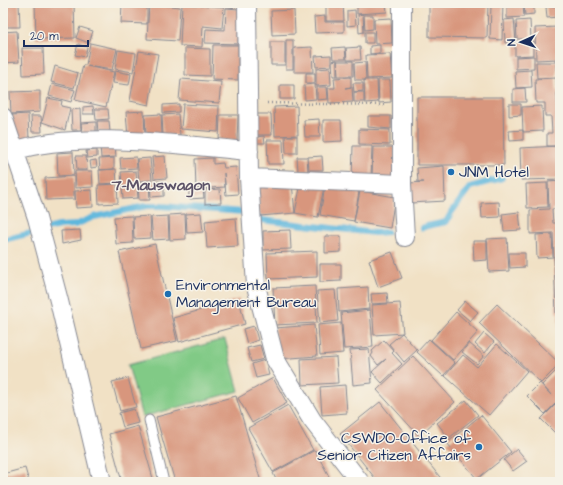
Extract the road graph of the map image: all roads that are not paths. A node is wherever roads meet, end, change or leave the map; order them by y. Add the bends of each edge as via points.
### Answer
1 (247, 3) edge
2 (402, 3) edge
3 (3, 117) edge
4 (13, 151) junction
5 (249, 151) junction
6 (249, 178) junction
7 (402, 184) junction
8 (405, 237) dead end
9 (149, 420) dead end
10 (102, 482) edge
11 (164, 482) edge
12 (360, 482) edge

1 - 5 street
2 - 7 street
3 - 4 street
4 - 5 street via 32,145 111,141
4 - 10 street via 37,218
5 - 6 street
6 - 7 street
6 - 12 street via 256,286 274,359 312,420
7 - 8 street
9 - 11 lane

